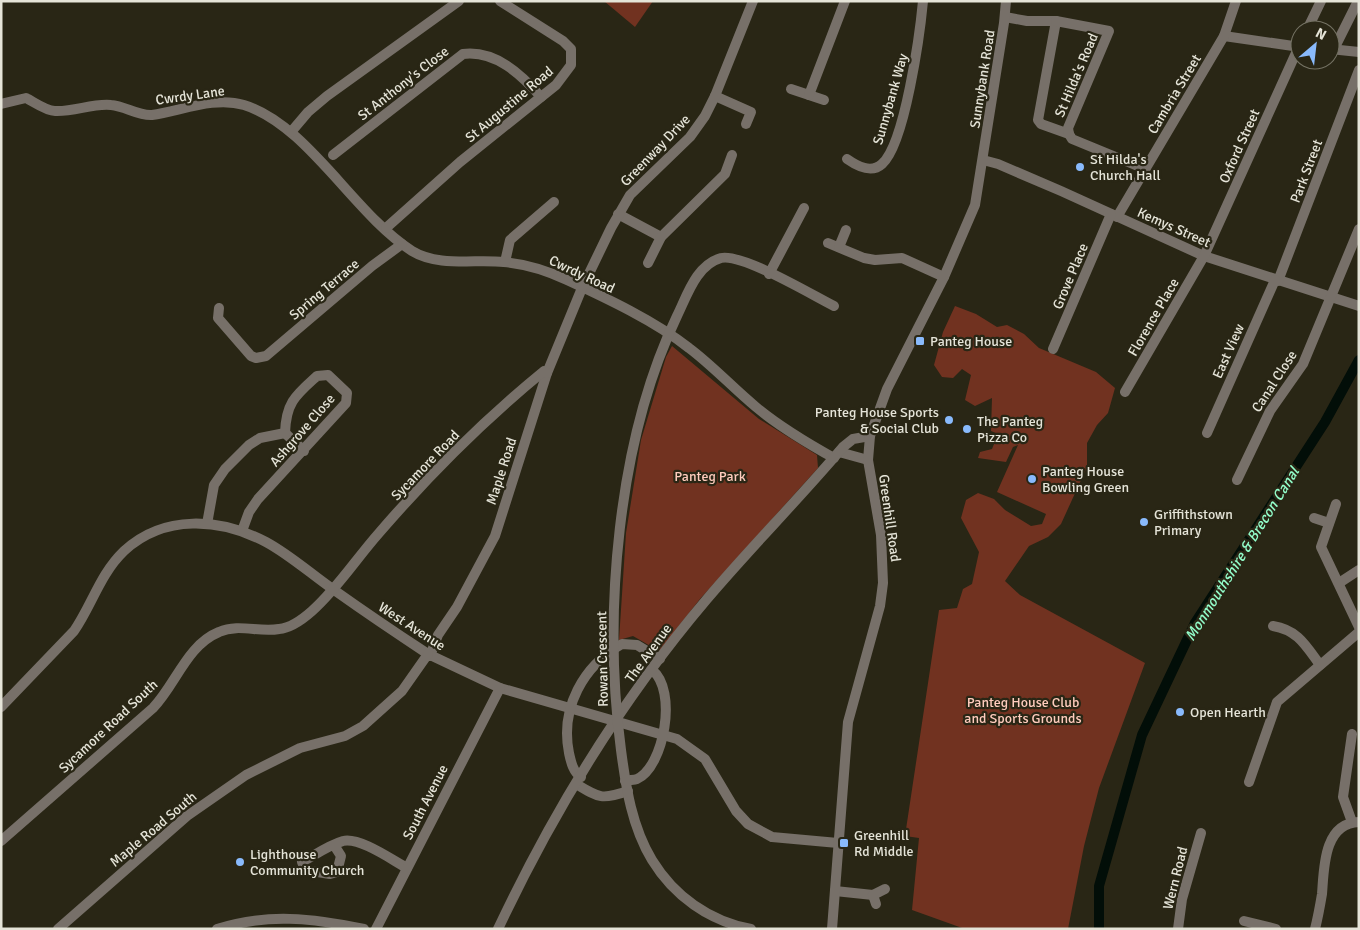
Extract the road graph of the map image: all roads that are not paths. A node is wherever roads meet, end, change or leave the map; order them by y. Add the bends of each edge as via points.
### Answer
1 (459, 1) edge
2 (500, 1) edge
3 (753, 1) edge
4 (845, 1) edge
5 (923, 1) edge
6 (1006, 1) edge
7 (1236, 1) edge
8 (1321, 1) edge
9 (1358, 1) edge
10 (1005, 17) junction
11 (1312, 20) edge
12 (1056, 21) junction
13 (1340, 34) edge
14 (1224, 36) junction
15 (1290, 45) edge
16 (1340, 50) edge
17 (1359, 52) edge
18 (1290, 68) edge
19 (1359, 70) edge
20 (791, 89) dead end
21 (809, 95) junction
22 (541, 96) junction
23 (716, 96) junction
24 (824, 100) dead end
25 (1, 104) edge
26 (746, 124) dead end
27 (291, 132) junction
28 (1068, 134) junction
29 (333, 155) dead end
30 (732, 155) dead end
31 (847, 159) dead end
32 (983, 160) junction
33 (1145, 169) junction
34 (554, 202) dead end
35 (804, 208) dead end
36 (618, 214) junction
37 (1114, 215) junction
38 (386, 228) junction
39 (1359, 229) edge
40 (846, 230) dead end
41 (661, 237) junction
42 (828, 243) dead end
43 (402, 244) junction
44 (839, 247) junction
45 (1204, 256) junction
46 (505, 262) junction
47 (648, 263) dead end
48 (769, 274) junction
49 (944, 277) junction
50 (1276, 280) junction
51 (582, 288) junction
52 (1332, 297) junction
53 (834, 306) dead end
54 (1359, 306) edge
55 (218, 308) dead end
56 (669, 335) junction
57 (1053, 349) dead end
58 (547, 373) junction
59 (1125, 392) dead end
60 (285, 433) junction
61 (1207, 433) dead end
62 (870, 436) junction
63 (304, 451) junction
64 (837, 455) junction
65 (868, 460) junction
66 (1237, 480) dead end
67 (1336, 504) dead end
68 (1314, 518) dead end
69 (1329, 523) junction
70 (207, 524) junction
71 (242, 531) junction
72 (1359, 570) edge
73 (1339, 583) junction
74 (332, 589) junction
75 (1273, 626) dead end
76 (1359, 628) edge
77 (1359, 632) edge
78 (613, 649) junction
79 (429, 655) junction
80 (660, 659) junction
81 (1320, 665) junction
82 (652, 670) junction
83 (500, 688) junction
84 (1, 707) edge
85 (570, 709) junction
86 (617, 720) junction
87 (662, 733) junction
88 (1352, 734) dead end
89 (300, 748) joint
90 (578, 780) junction
91 (625, 780) junction
92 (1249, 782) dead end
93 (628, 791) junction
94 (1355, 822) edge
95 (1201, 834) dead end
96 (1, 841) edge
97 (838, 843) junction
98 (334, 845) junction
99 (407, 868) junction
100 (885, 889) dead end
101 (835, 891) junction
102 (1244, 921) dead end
103 (242, 925) edge
104 (1262, 927) edge
105 (58, 929) edge
106 (216, 929) edge
107 (364, 929) edge
108 (376, 929) edge
109 (498, 929) edge
110 (750, 929) edge
111 (832, 929) edge
112 (1178, 929) edge
113 (1276, 929) edge
114 (1315, 929) edge

1 - 27 street via 328,96
2 - 22 street, St Augustine Road via 571,49 572,58 566,74
3 - 23 street, Greenway Drive
4 - 21 street
5 - 31 street, Sunnybank Way via 917,55 902,117 890,150 882,164 868,169
6 - 10 street, Sunnybank Road
7 - 14 street, Cambria Street
8 - 11 street
9 - 13 street
10 - 12 street
10 - 32 street, Sunnybank Road
12 - 28 street via 1038,120 1040,124
12 - 28 street, St Hilda's Road via 1109,31
14 - 15 street
14 - 33 street, Cambria Street
16 - 17 street
18 - 45 street, Oxford Street
19 - 50 street, Park Street
20 - 21 street
21 - 24 street
22 - 29 street, St Anthony's Close via 524,78 483,54 462,54
22 - 38 street, St Augustine Road
23 - 26 street via 751,112
23 - 36 street, Greenway Drive via 690,137 642,181
25 - 27 street, Cwrdy Lane via 26,98 54,111 111,104 148,115 226,102 244,105
27 - 38 street, Cwrdy Road via 355,201
28 - 33 street, St Hilda's Road
30 - 41 street via 729,177
32 - 37 street, Kemys Street
32 - 49 street, Greenhill Road via 975,205
33 - 37 street, Cambria Street
34 - 46 street via 510,240
35 - 48 street
36 - 41 street
36 - 51 street, Greenway Drive
37 - 45 street, Kemys Street
37 - 57 street, Grove Place
38 - 43 street, Cwrdy Road
39 - 52 street, Canal Close
40 - 44 street
41 - 47 street
42 - 44 street
43 - 46 street, Cwrdy Road via 426,257
43 - 55 street, Spring Terrace via 266,356 251,356 218,318
44 - 49 street via 875,260 902,258
45 - 50 street, Kemys Street
45 - 59 street, Florence Place
46 - 51 street, Cwrdy Road via 539,269
48 - 53 street, Rowan Crescent
48 - 56 street, Rowan Crescent via 731,258 721,258 711,264 697,276
49 - 62 street, Greenhill Road via 887,389
50 - 52 street, Kemys Street
50 - 61 street, East View
51 - 56 street, Cwrdy Road
51 - 58 street, Maple Road
52 - 54 street, Kemys Street
52 - 66 street, Canal Close via 1303,364 1270,411
56 - 64 street, Cwrdy Road via 693,351 757,408 806,442
56 - 78 street, Rowan Crescent via 644,408 625,496
58 - 74 street, Sycamore Road via 544,371 523,388 457,449
58 - 79 street, Maple Road via 495,536
60 - 63 street
60 - 63 street, Ashgrove Close via 291,402 318,376 328,375 347,392 348,398
60 - 70 street, Ashgrove Close via 260,438 248,445 225,469 214,485
62 - 64 street, The Avenue via 853,438
62 - 65 street, Greenhill Road
63 - 71 street, Ashgrove Close via 258,499
64 - 65 street, Cwrdy Road
64 - 80 street, The Avenue via 712,594
65 - 97 street, Greenhill Road via 882,535 883,583 880,606 848,722
67 - 69 street
68 - 69 street
69 - 73 street via 1321,547
70 - 71 street, West Avenue
70 - 84 street, West Avenue via 178,524 160,529 126,550 103,577 74,631
71 - 74 street, West Avenue via 288,556
72 - 73 street
73 - 76 street
74 - 79 street, West Avenue
74 - 96 street, Sycamore Road South via 320,604 290,626 278,630 233,627 211,636 194,650 157,703
75 - 81 street via 1289,624
77 - 81 street
78 - 80 street via 622,644 638,645
78 - 85 street via 583,678
78 - 86 street, Rowan Crescent
79 - 83 street, West Avenue
79 - 89 street, Maple Road via 402,691 363,726 345,736
80 - 82 street, The Avenue
81 - 92 street via 1277,702
82 - 86 street, The Avenue
82 - 87 street via 659,676 665,690 666,719
83 - 85 street, West Avenue
83 - 99 street, South Avenue
85 - 86 street, West Avenue
85 - 90 street via 568,746
86 - 87 street, West Avenue
86 - 90 street, The Avenue
86 - 91 street, Rowan Crescent
87 - 91 street via 657,754 646,770 637,779
87 - 97 street, West Avenue via 677,739 705,759 736,812 761,832 789,840
88 - 94 street via 1343,797
89 - 105 street, Maple Road South via 246,775 187,816
90 - 93 street via 603,798
90 - 109 street, The Avenue
91 - 93 street, Rowan Crescent
93 - 110 street, Rowan Crescent via 644,844 663,877 702,911
94 - 114 street via 1335,837 1324,856 1322,893
95 - 112 street, Wern Road via 1182,899
97 - 101 street, Greenhill Road
98 - 98 street via 341,856 337,872 305,870 302,862
98 - 99 street via 345,841 363,844
99 - 108 street, South Avenue
100 - 101 street via 875,900
101 - 111 street, Greenhill Road
102 - 104 street
103 - 106 street
103 - 107 street via 260,918 322,920
104 - 113 street

